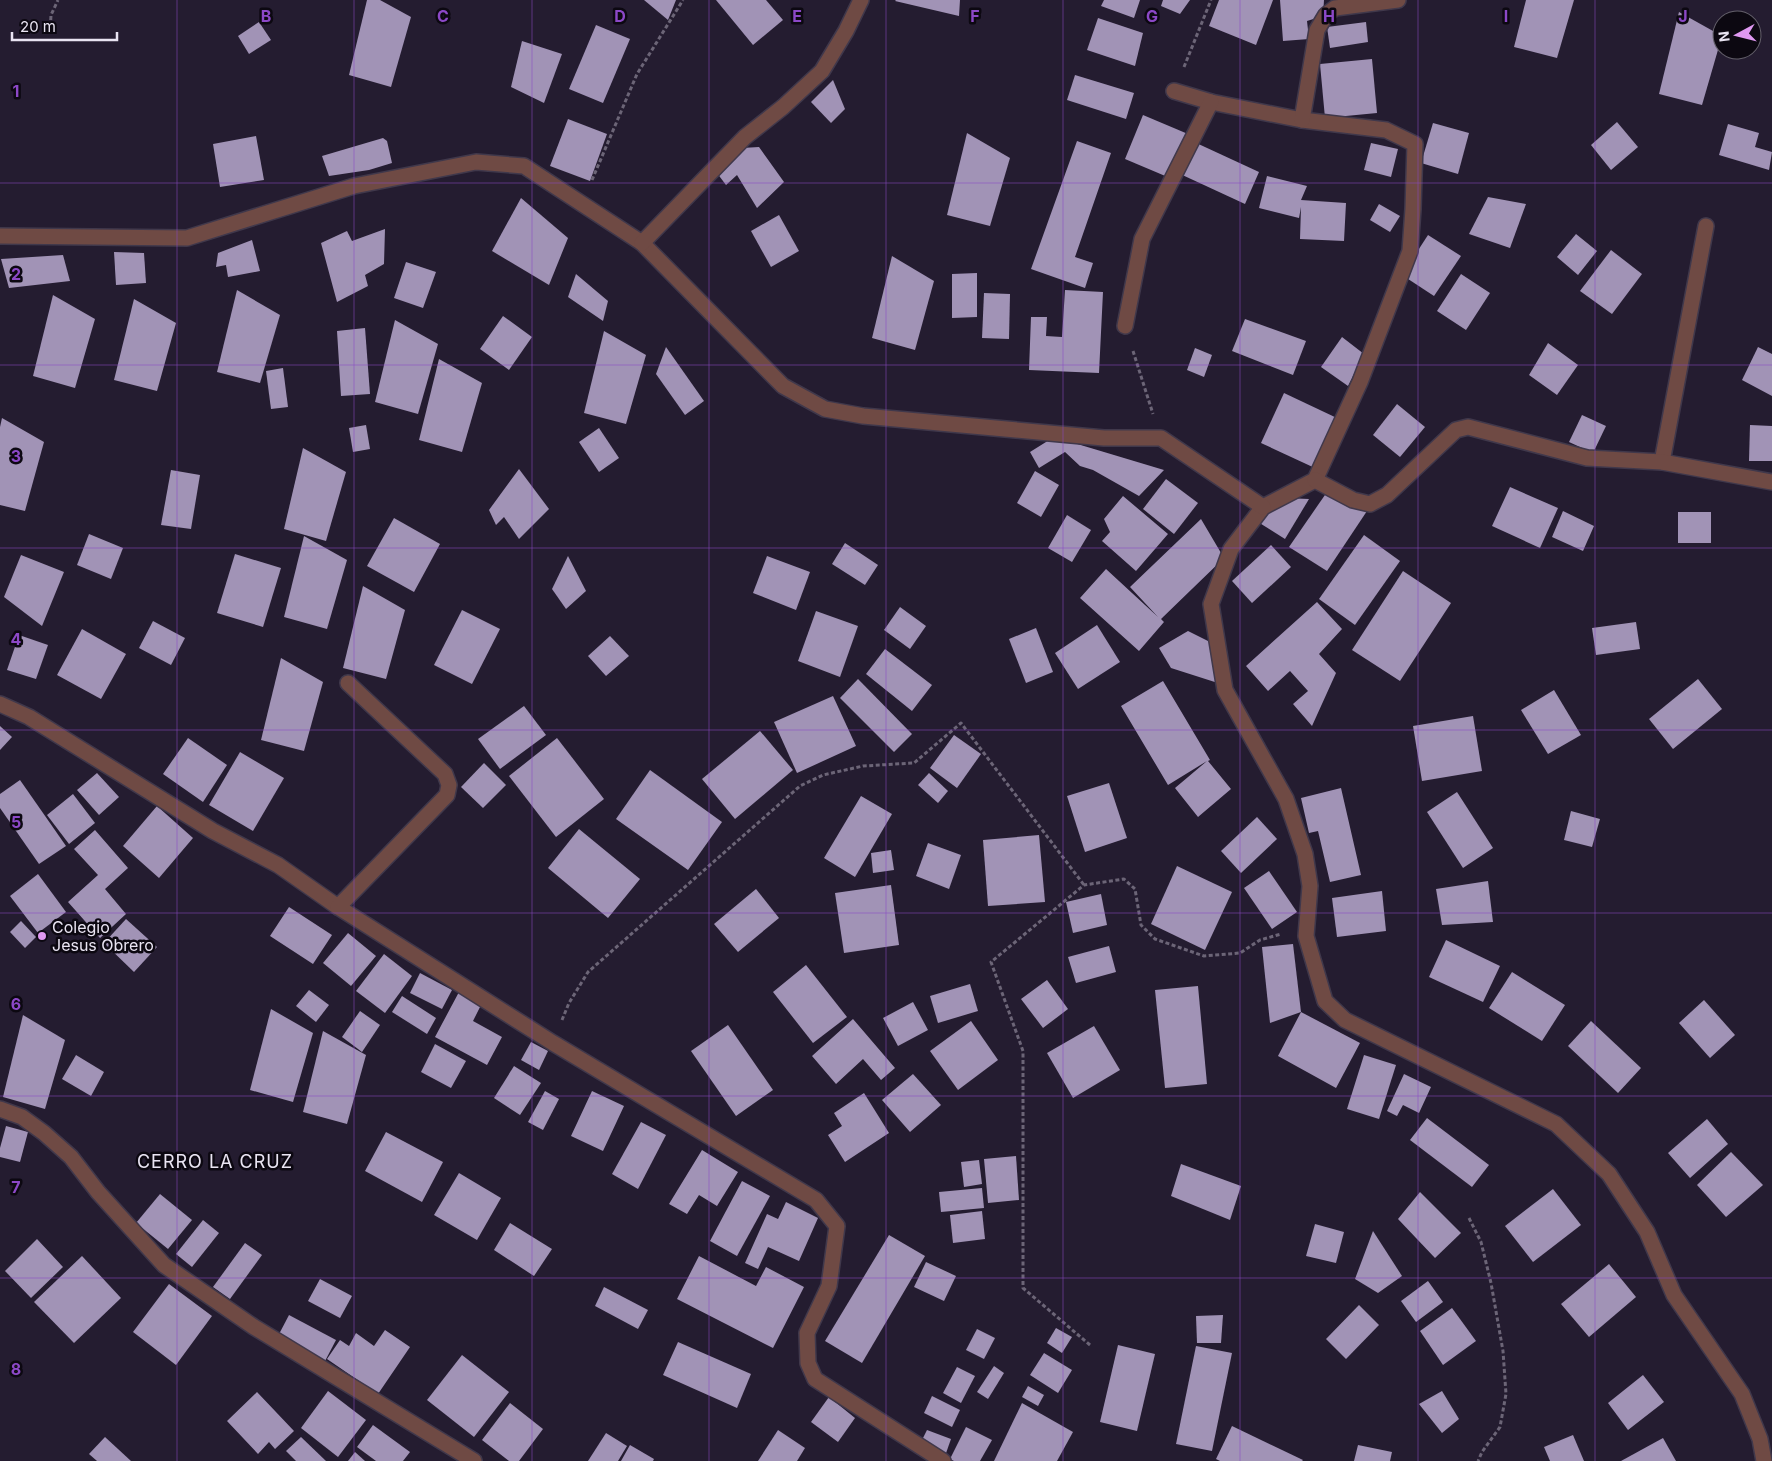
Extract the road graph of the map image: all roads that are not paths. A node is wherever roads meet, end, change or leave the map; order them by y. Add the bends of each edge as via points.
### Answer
1 (862, 0) edge
2 (1398, 0) edge
3 (1174, 91) road end
4 (1211, 102) junction
5 (1302, 120) junction
6 (1706, 226) dead end
7 (0, 236) edge
8 (642, 243) junction
9 (1125, 326) road end
10 (1662, 462) junction
11 (1315, 480) junction
12 (1772, 482) edge
13 (1263, 507) junction
14 (348, 683) dead end
15 (0, 704) edge
16 (338, 906) junction
17 (0, 1108) edge
18 (474, 1461) edge
19 (943, 1461) edge
20 (1764, 1461) edge

1 - 8 street via 822,71 744,137
2 - 5 street via 1335,8 1326,15 1317,30
3 - 4 street
4 - 5 street
4 - 9 street via 1142,239
5 - 11 street via 1386,130 1415,144 1410,251 1360,382
6 - 10 street
7 - 8 street via 187,238 354,186 476,162 524,166
8 - 13 street via 783,386 825,409 863,416 1104,438 1162,438
10 - 11 street via 1587,458 1468,427 1456,430 1388,495 1370,504 1354,500
10 - 12 street
11 - 13 street
13 - 20 street via 1231,549 1211,604 1225,690 1286,800 1305,854 1310,886 1306,936 1325,1001 1345,1020 1556,1124 1609,1174 1647,1232 1674,1295 1742,1394 1760,1439
14 - 16 street via 445,774 449,784 447,795
15 - 16 street via 29,717 213,831 278,865
16 - 19 street via 553,1044 816,1200 837,1226 829,1286 807,1333 808,1363 815,1379
17 - 18 street via 44,1133 70,1157 164,1265 254,1327

